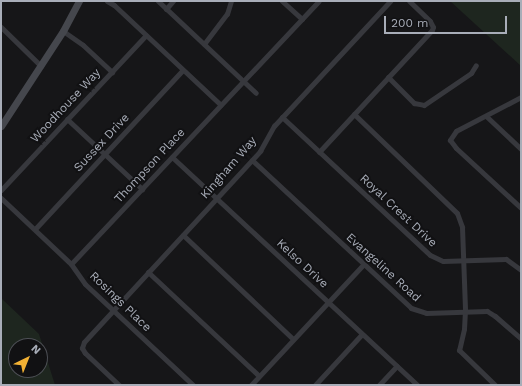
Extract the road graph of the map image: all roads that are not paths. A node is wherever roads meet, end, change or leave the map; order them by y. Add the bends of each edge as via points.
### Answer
1 (79, 1) edge
2 (107, 1) edge
3 (158, 1) edge
4 (173, 1) edge
5 (232, 1) edge
6 (282, 1) edge
7 (319, 1) edge
8 (390, 1) edge
9 (409, 1) edge
10 (166, 9) junction
11 (302, 19) junction
12 (1, 27) edge
13 (63, 31) junction
14 (146, 35) junction
15 (204, 44) junction
16 (476, 65) dead end
17 (41, 66) junction
18 (183, 70) junction
19 (112, 72) junction
20 (388, 77) junction
21 (244, 81) junction
22 (256, 93) dead end
23 (521, 97) edge
24 (221, 105) junction
25 (354, 114) junction
26 (486, 116) junction
27 (282, 117) junction
28 (67, 119) junction
29 (1, 126) edge
30 (521, 149) edge
31 (319, 152) junction
32 (105, 154) junction
33 (172, 157) junction
34 (252, 160) junction
35 (142, 189) junction
36 (1, 190) edge
37 (1, 198) edge
38 (217, 198) junction
39 (521, 208) edge
40 (35, 230) junction
41 (183, 235) junction
42 (464, 260) junction
43 (71, 264) junction
44 (363, 265) junction
45 (521, 270) edge
46 (148, 272) junction
47 (328, 302) junction
48 (465, 310) junction
49 (113, 311) junction
50 (362, 334) junction
51 (293, 339) junction
52 (521, 339) edge
53 (397, 366) junction
54 (259, 376) junction
55 (119, 385) edge
56 (194, 385) edge
57 (251, 385) edge
58 (314, 385) edge
59 (379, 385) edge
60 (417, 385) edge
61 (495, 385) edge

1 - 13 street
2 - 14 street
3 - 10 street
4 - 10 street
5 - 15 street via 227,14
6 - 11 street
7 - 11 street, Thompson Place
8 - 27 street, Kingham Way
9 - 20 street via 433,27
10 - 15 street
11 - 21 street, Thompson Place
12 - 17 street
13 - 17 street
13 - 19 street via 83,45
14 - 18 street
14 - 19 street, Woodhouse Way
15 - 21 street
16 - 20 street via 471,73 424,105 414,102
17 - 29 street
18 - 24 street
18 - 32 street, Sussex Drive
19 - 28 street, Woodhouse Way
20 - 25 street
21 - 22 street
21 - 24 street, Thompson Place
23 - 26 street
24 - 33 street, Thompson Place
25 - 31 street
25 - 42 street via 457,212 462,227
26 - 30 street
26 - 39 street via 456,131 450,140
27 - 31 street, Royal Crest Drive
27 - 34 street, Kingham Way via 271,130 264,147
28 - 32 street
28 - 36 street, Woodhouse Way
31 - 42 street, Royal Crest Drive via 430,255 443,261
32 - 35 street
32 - 40 street, Sussex Drive
33 - 35 street, Thompson Place
33 - 38 street, Kelso Drive
34 - 38 street, Kingham Way
34 - 44 street, Evangeline Road
35 - 43 street, Thompson Place
37 - 40 street, Rosings Place
38 - 41 street, Kingham Way
38 - 47 street, Kelso Drive
40 - 43 street, Rosings Place
41 - 46 street, Kingham Way
41 - 51 street
42 - 45 street, Royal Crest Drive via 506,259
42 - 48 street
43 - 49 street, Rosings Place via 85,284
44 - 47 street
44 - 48 street, Evangeline Road via 405,304 416,310 426,313
46 - 49 street, Kingham Way
46 - 54 street
47 - 50 street, Kelso Drive
47 - 51 street
48 - 52 street, Evangeline Road via 490,312
48 - 61 street via 459,350
49 - 55 street, Kingham Way via 84,342 82,348
49 - 56 street, Rosings Place
50 - 53 street, Kelso Drive
50 - 58 street
51 - 54 street
53 - 59 street
53 - 60 street, Kelso Drive
54 - 57 street

